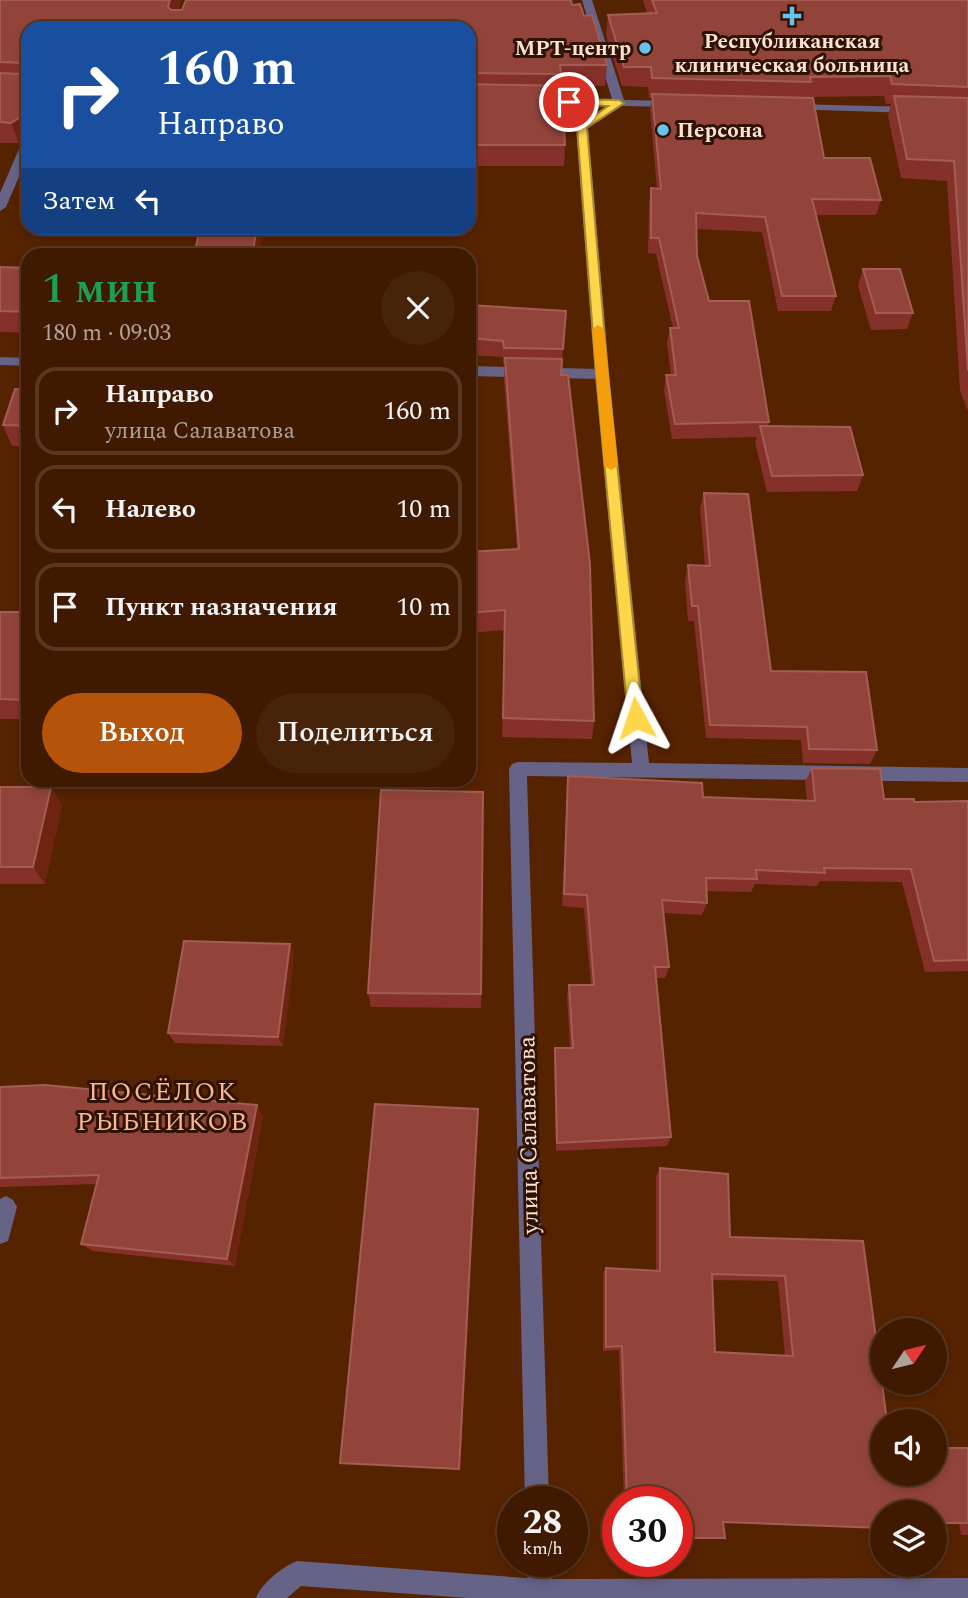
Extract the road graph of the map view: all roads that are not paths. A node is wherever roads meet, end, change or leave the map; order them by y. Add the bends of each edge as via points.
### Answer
1 (587, 0) edge
2 (523, 100) edge
3 (619, 103) junction
4 (689, 105) edge
5 (772, 107) edge
6 (926, 111) edge
7 (21, 158) edge
8 (0, 207) edge
9 (0, 361) edge
10 (21, 362) edge
11 (476, 371) edge
12 (602, 374) junction
13 (641, 771) junction
14 (968, 775) edge
15 (6, 1207) edge
16 (0, 1233) edge
17 (537, 1486) edge
18 (539, 1577) edge
19 (968, 1590) edge
20 (540, 1595) edge
21 (268, 1598) edge

1 - 3 street
2 - 3 street
3 - 4 street
3 - 12 street via 582,127
5 - 6 street
7 - 8 street
9 - 10 street
11 - 12 street
12 - 13 street
13 - 14 street
13 - 17 street, улица Салаватова via 518,769
15 - 16 street
18 - 20 street
19 - 20 street
20 - 21 street via 297,1573

